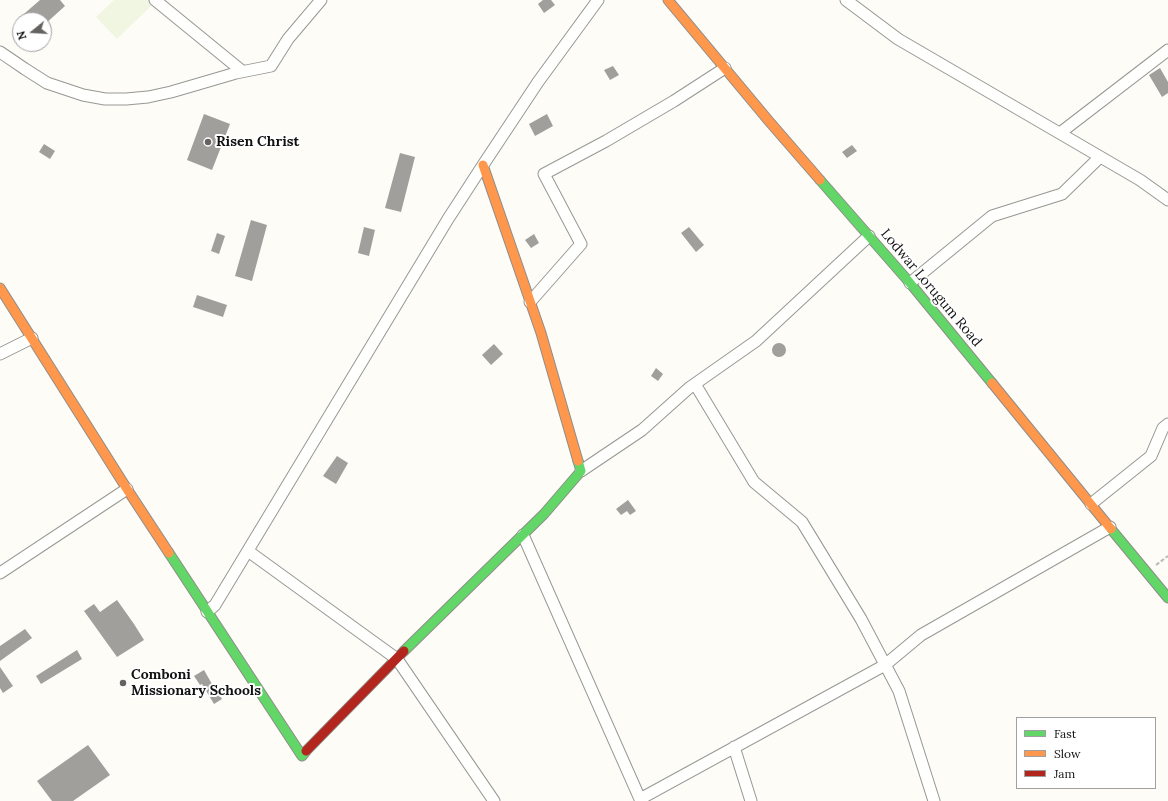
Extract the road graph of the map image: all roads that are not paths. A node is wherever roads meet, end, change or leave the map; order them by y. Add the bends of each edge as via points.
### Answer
1 (155, 0) edge
2 (321, 0) edge
3 (598, 0) edge
4 (668, 0) edge
5 (846, 0) edge
6 (1168, 50) edge
7 (0, 52) edge
8 (725, 68) junction
9 (242, 72) junction
10 (1060, 133) junction
11 (1100, 157) junction
12 (482, 165) junction
13 (1168, 200) edge
14 (869, 236) junction
15 (910, 283) junction
16 (0, 288) edge
17 (530, 302) junction
18 (32, 338) junction
19 (0, 354) edge
20 (695, 384) junction
21 (1168, 424) edge
22 (581, 471) junction
23 (127, 489) junction
24 (1091, 504) junction
25 (1110, 527) junction
26 (523, 535) junction
27 (248, 551) junction
28 (0, 573) edge
29 (1168, 598) edge
30 (207, 612) junction
31 (397, 659) junction
32 (884, 664) junction
33 (734, 747) junction
34 (639, 800) edge
35 (494, 801) edge
36 (751, 801) edge
37 (934, 801) edge

1 - 9 street
2 - 9 street via 288,38 271,66
3 - 12 street
4 - 8 street, Lodwar Lorugum Road
5 - 10 street via 898,38
6 - 10 street
7 - 9 street via 47,82 83,95 105,99 148,97
8 - 14 street, Lodwar Lorugum Road
8 - 17 street via 674,101 544,174 581,244
10 - 11 street
11 - 13 street
11 - 15 street via 1062,194 992,216
12 - 17 street
12 - 27 street
14 - 15 street, Lodwar Lorugum Road
14 - 20 street via 756,341
15 - 24 street, Lodwar Lorugum Road
16 - 18 street
17 - 22 street
18 - 19 street
18 - 23 street
20 - 22 street via 642,430
20 - 32 street via 754,482 802,522 861,619
21 - 24 street via 1163,428 1151,456
22 - 26 street
23 - 28 street
23 - 30 street
24 - 25 street, Lodwar Lorugum Road
25 - 29 street, Lodwar Lorugum Road
25 - 32 street via 921,635
26 - 31 street
26 - 34 street
27 - 30 street via 216,605
27 - 31 street
30 - 31 street via 302,756
31 - 35 street
32 - 33 street
32 - 37 street via 899,692
33 - 34 street
33 - 36 street

